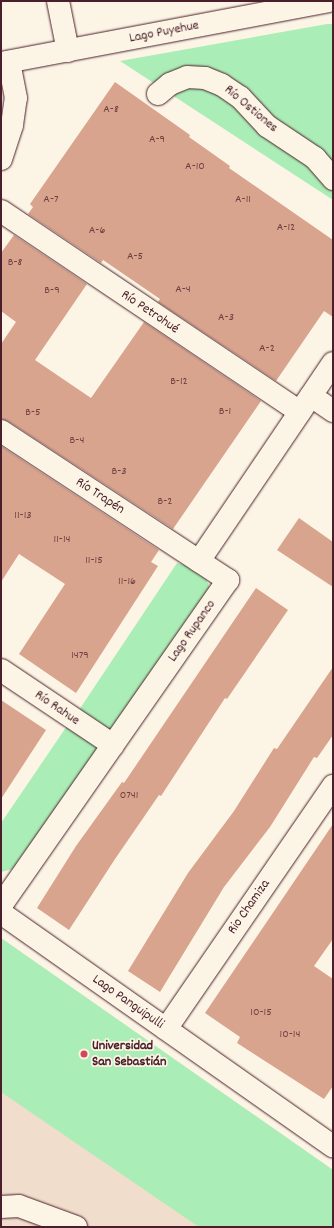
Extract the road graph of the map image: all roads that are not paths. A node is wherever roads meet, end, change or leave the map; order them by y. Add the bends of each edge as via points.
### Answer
1 (58, 1) edge
2 (328, 1) edge
3 (295, 4) edge
4 (68, 51) junction
5 (5, 62) edge
6 (158, 94) dead end
7 (1, 159) edge
8 (333, 179) edge
9 (1, 211) edge
10 (333, 363) edge
11 (305, 404) junction
12 (333, 411) edge
13 (1, 430) edge
14 (199, 561) junction
15 (1, 670) edge
16 (113, 745) junction
17 (333, 786) edge
18 (1, 906) edge
19 (1, 913) edge
20 (166, 1029) junction
21 (333, 1146) edge
22 (1, 1207) edge
23 (76, 1227) edge

1 - 4 street
2 - 3 street, Lago Puyehue
3 - 4 street, Lago Puyehue
4 - 5 street, Lago Puyehue
5 - 7 street via 16,98 12,124
6 - 8 street, Río Ostiones via 170,84 188,77 205,78 222,85 240,97 267,126 314,158
9 - 11 street, Río Petrohué
10 - 11 street
11 - 12 street, Río Petrohué
11 - 14 street
13 - 14 street, Río Trapén
14 - 16 street, Lago Rupanco via 228,580
15 - 16 street, Río Rahue
16 - 18 street, Lago Rupanco
17 - 20 street, Rio Chamiza
19 - 20 street, Lago Panguipulli
20 - 21 street, Lago Panguipulli
22 - 23 street via 19,1206

